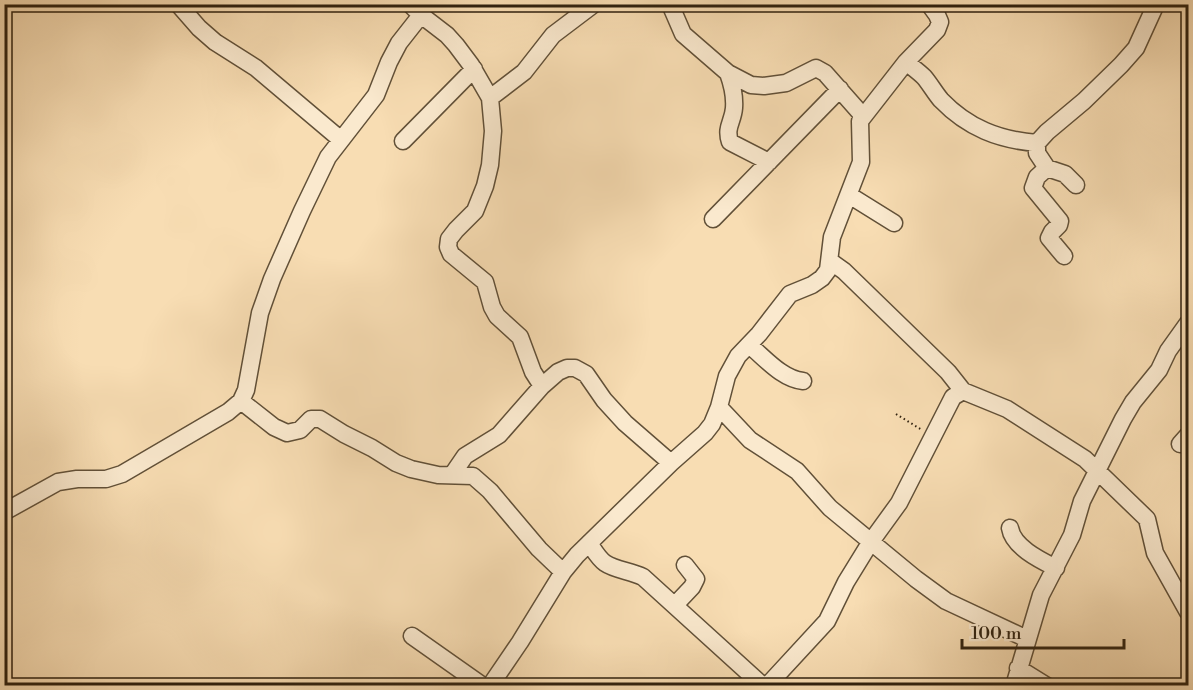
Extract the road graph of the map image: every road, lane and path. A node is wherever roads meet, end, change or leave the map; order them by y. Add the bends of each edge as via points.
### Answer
1 (178, 4) edge
2 (670, 4) edge
3 (929, 4) edge
4 (1156, 4) edge
5 (590, 6) edge
6 (416, 10) edge
7 (906, 62) junction
8 (474, 69) junction
9 (728, 73) junction
10 (840, 89) junction
11 (490, 98) junction
12 (863, 116) junction
13 (340, 139) junction
14 (404, 141) dead end
15 (1037, 143) junction
16 (769, 162) junction
17 (1047, 168) junction
18 (1076, 185) dead end
19 (849, 195) junction
20 (713, 219) dead end
21 (894, 223) dead end
22 (1064, 256) dead end
23 (830, 261) junction
24 (1188, 323) edge
25 (750, 345) junction
26 (803, 381) dead end
27 (542, 386) junction
28 (963, 391) junction
29 (241, 400) junction
30 (719, 407) junction
31 (896, 414) dead end
32 (932, 436) junction
33 (671, 463) junction
34 (1098, 471) junction
35 (452, 475) junction
36 (4, 512) edge
37 (1010, 528) dead end
38 (589, 543) junction
39 (870, 543) junction
40 (685, 565) dead end
41 (1056, 568) junction
42 (563, 572) junction
43 (675, 605) junction
44 (1188, 612) edge
45 (412, 636) dead end
46 (1027, 639) junction
47 (1018, 668) junction
48 (483, 686) edge
49 (490, 686) edge
50 (765, 686) edge
51 (1014, 686) edge
52 (1047, 686) edge

1 - 13 street via 214,42 256,68
2 - 9 street via 683,34
3 - 7 street via 938,15 937,30
4 - 15 street via 1136,48
5 - 11 street via 553,35 524,72
6 - 8 street via 447,35
6 - 13 street via 376,95
7 - 12 street
7 - 15 street via 960,118 998,137
8 - 11 street
8 - 14 street
9 - 10 street via 764,86 786,83 816,68
9 - 16 street via 734,91 734,110 727,133 730,142
10 - 12 street
10 - 16 street
11 - 27 street via 493,131 485,186 475,211 449,239 448,247 451,254 485,282 492,308 520,337
12 - 19 street via 861,162
13 - 29 street via 320,173 272,279 260,313
15 - 17 street
16 - 20 street
17 - 18 street via 1065,174
17 - 22 street via 1037,177 1033,188 1060,221 1049,238
19 - 21 street
19 - 23 street via 832,237
23 - 25 street via 822,278 790,294
23 - 28 street via 948,372
24 - 34 street via 1132,402
25 - 26 street via 783,374
25 - 30 street via 727,376
27 - 33 street via 567,368 586,374 625,423
27 - 35 street via 499,435 465,456
28 - 32 street via 953,397
28 - 34 street via 1007,409
29 - 35 street via 287,433 320,419 396,463 422,473
29 - 36 street via 228,412 122,474 58,482
30 - 33 street via 705,433
30 - 39 street via 750,440 805,478 830,508
31 - 32 path
32 - 39 street via 899,503
33 - 38 street
34 - 41 street
34 - 44 street via 1147,519 1155,553
35 - 42 street via 479,480
37 - 41 street via 1022,547
38 - 42 street
38 - 43 street via 606,564 643,577
39 - 46 street via 946,601
39 - 50 street via 827,621
40 - 43 street via 696,579
41 - 46 street via 1041,595
42 - 49 street
43 - 50 street
45 - 48 street
46 - 47 street
47 - 51 street
47 - 52 street

